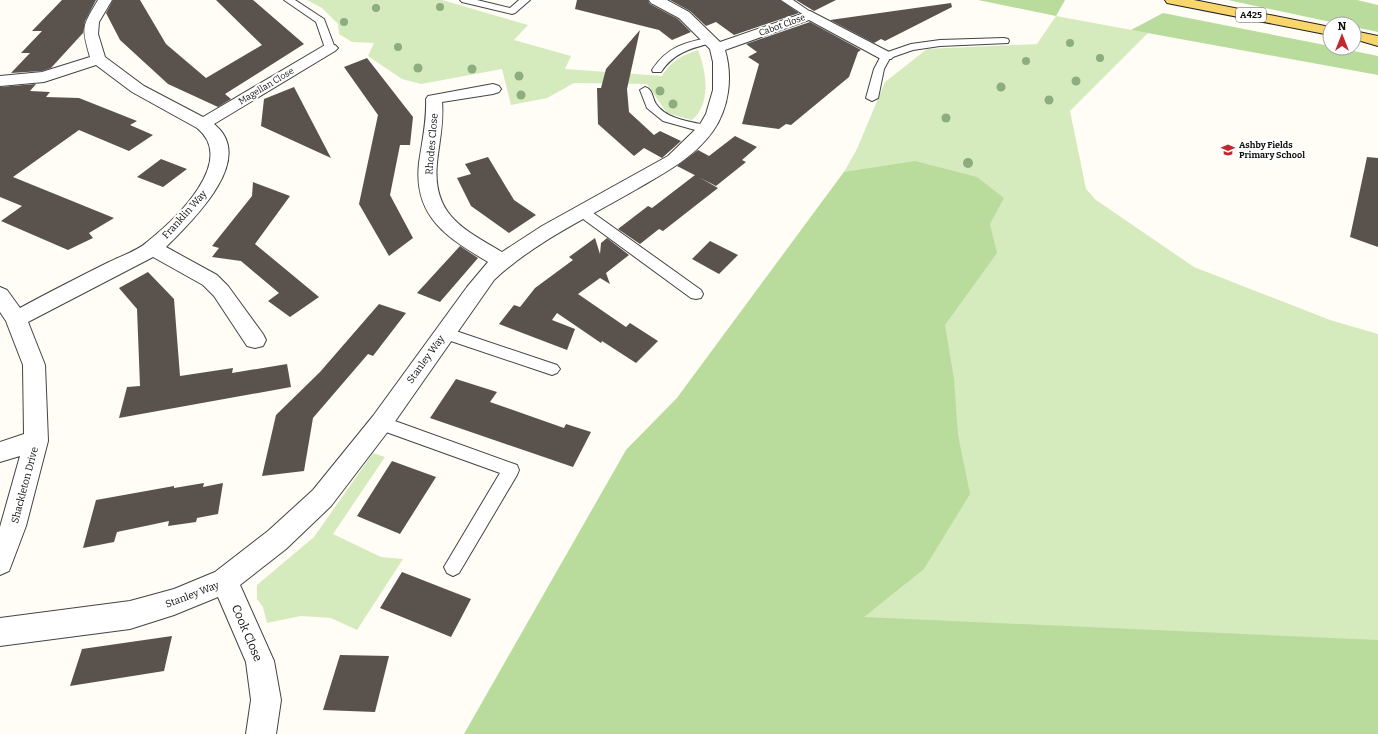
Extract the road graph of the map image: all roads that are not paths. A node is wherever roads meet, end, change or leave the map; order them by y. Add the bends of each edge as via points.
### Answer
1 (105, 0) edge
2 (289, 0) edge
3 (465, 0) edge
4 (525, 0) edge
5 (656, 0) edge
6 (786, 0) edge
7 (1172, 0) edge
8 (810, 15) junction
9 (1322, 29) edge
10 (1362, 37) edge
11 (1378, 40) edge
12 (1004, 41) dead end
13 (714, 44) junction
14 (330, 48) joint
15 (886, 56) junction
16 (98, 59) junction
17 (657, 70) dead end
18 (0, 81) edge
19 (493, 89) dead end
20 (645, 90) dead end
21 (872, 98) dead end
22 (203, 124) junction
23 (706, 129) junction
24 (584, 213) junction
25 (153, 248) junction
26 (502, 261) junction
27 (696, 294) dead end
28 (0, 295) edge
29 (16, 319) junction
30 (444, 333) junction
31 (255, 340) dead end
32 (552, 370) dead end
33 (381, 423) junction
34 (36, 441) junction
35 (0, 452) edge
36 (0, 562) edge
37 (453, 567) dead end
38 (224, 581) junction
39 (0, 632) edge
40 (261, 734) edge

1 - 16 street via 92,22 91,34
2 - 14 lane via 320,20
3 - 4 lane via 512,11
5 - 13 street via 684,15
6 - 8 lane
7 - 9 main road, A425
8 - 13 street, Cabot Close
8 - 15 street, Cabot Close
10 - 11 main road
12 - 15 lane via 918,46
13 - 17 lane via 673,52 664,59
13 - 23 street, Stanley Way via 722,62 721,90 714,114
14 - 22 street, Magellan Close
15 - 21 lane via 879,69
16 - 18 street via 44,77
16 - 22 street, Franklin Way via 138,89
19 - 26 street, Rhodes Close via 434,99 436,119 427,164 428,190 438,216
20 - 23 lane via 651,106 667,120
22 - 25 street, Franklin Way via 213,132 220,148 219,165 208,188 183,219
23 - 24 street, Stanley Way via 674,160
24 - 26 street, Stanley Way via 549,231
24 - 27 lane
25 - 29 street, Franklin Way
25 - 31 street via 210,280 221,291
26 - 30 street, Stanley Way via 487,275
28 - 29 street, Shackleton Drive
29 - 34 street, Shackleton Drive via 34,365
30 - 32 lane
30 - 33 street, Stanley Way
33 - 37 lane via 511,470
33 - 38 street, Stanley Way via 322,498 277,540
34 - 35 street
34 - 36 street, Shackleton Drive via 13,526
38 - 39 street, Stanley Way via 174,602 130,615
38 - 40 street, Cook Close via 260,661 266,700

